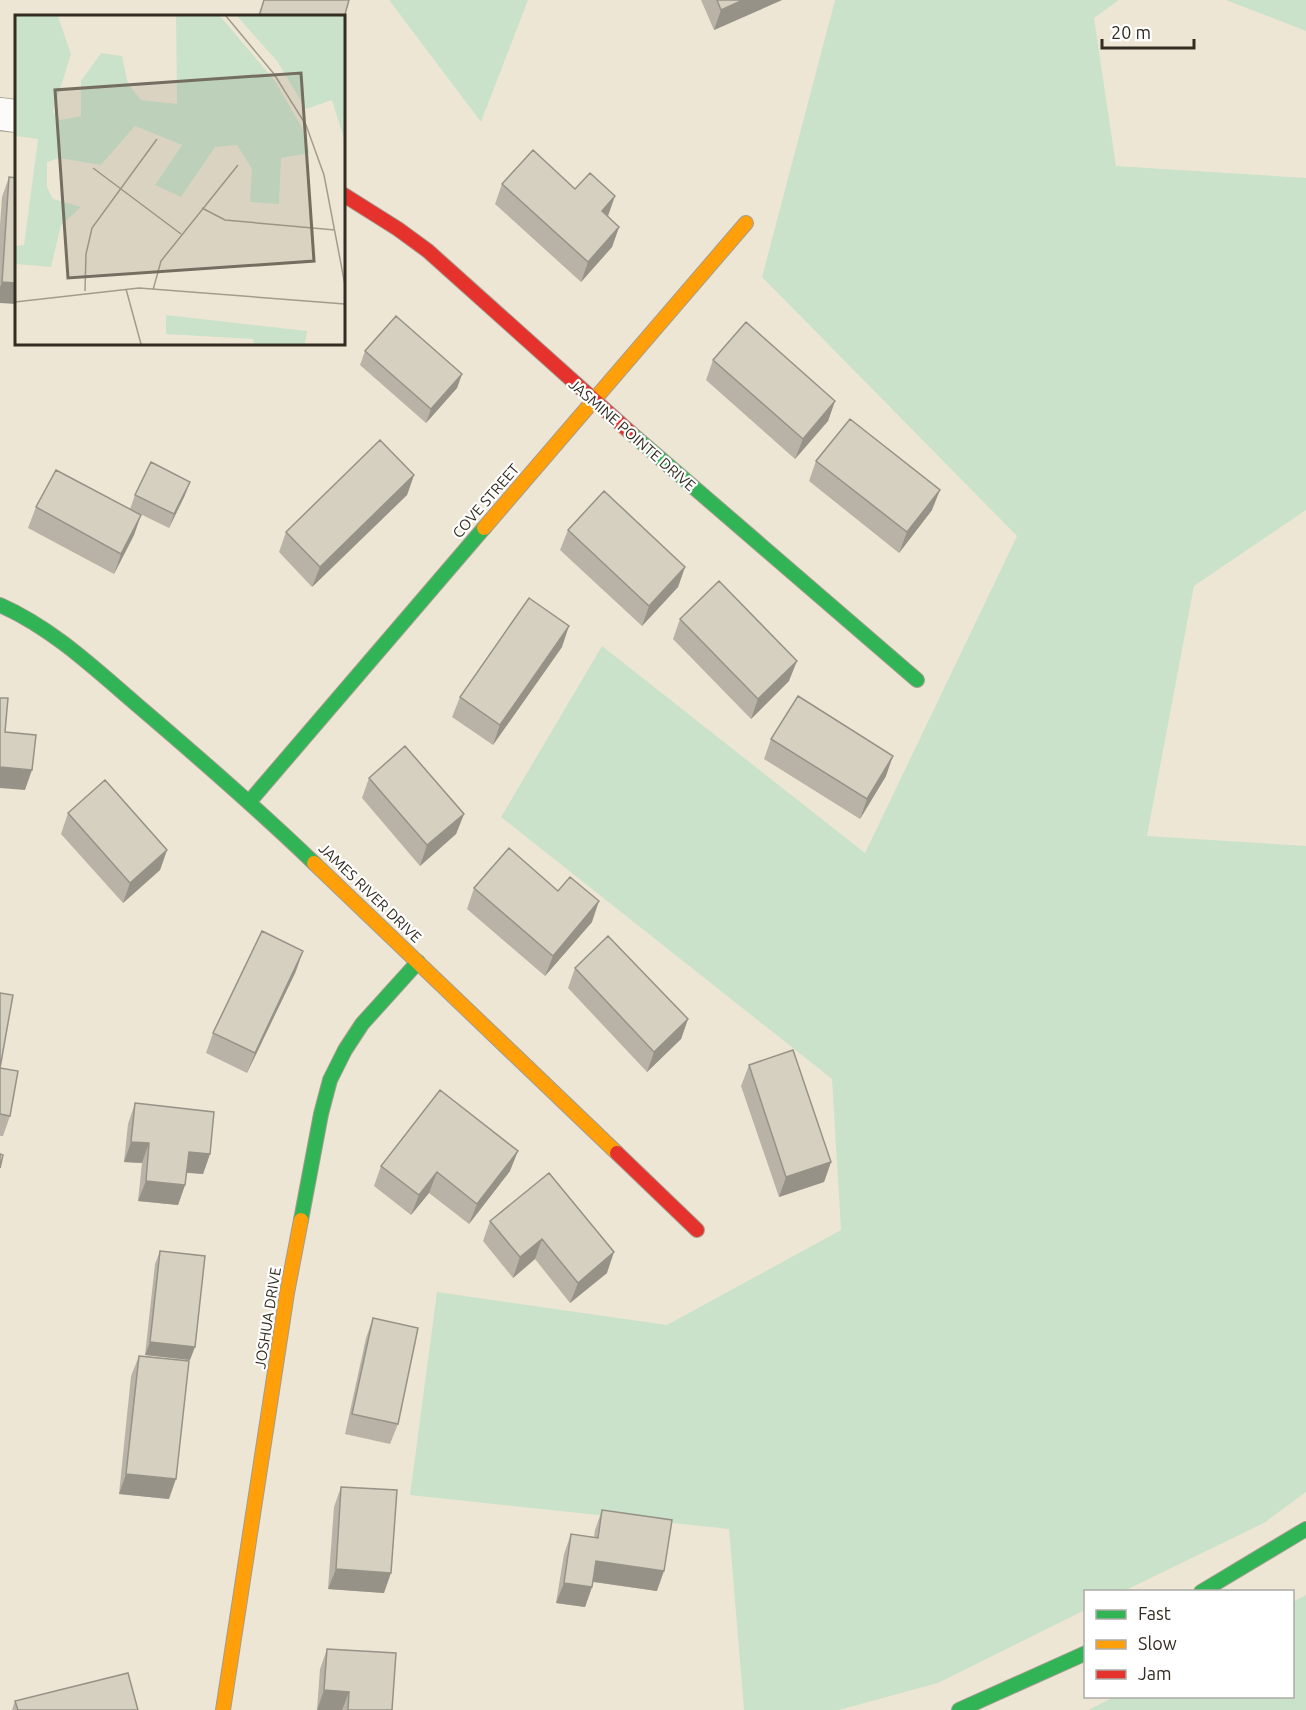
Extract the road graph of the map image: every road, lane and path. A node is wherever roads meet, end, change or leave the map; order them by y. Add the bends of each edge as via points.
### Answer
1 (0, 114) edge
2 (15, 116) edge
3 (345, 196) edge
4 (746, 223) dead end
5 (592, 401) junction
6 (0, 605) edge
7 (917, 680) dead end
8 (250, 801) junction
9 (418, 962) junction
10 (697, 1230) dead end
11 (1306, 1529) edge
12 (1204, 1590) edge
13 (1084, 1654) edge
14 (223, 1710) edge
15 (959, 1710) edge

1 - 2 street
3 - 5 street, JASMINE POINTE DRIVE via 428,251
4 - 5 street, COVE STREET
5 - 7 street, JASMINE POINTE DRIVE
5 - 8 street, COVE STREET
6 - 8 street, JAMES RIVER DRIVE via 70,648
8 - 9 street, JAMES RIVER DRIVE
9 - 10 street, JAMES RIVER DRIVE
9 - 14 street, JOSHUA DRIVE via 362,1024 345,1050 330,1080 321,1114 287,1293
11 - 12 street
13 - 15 street

